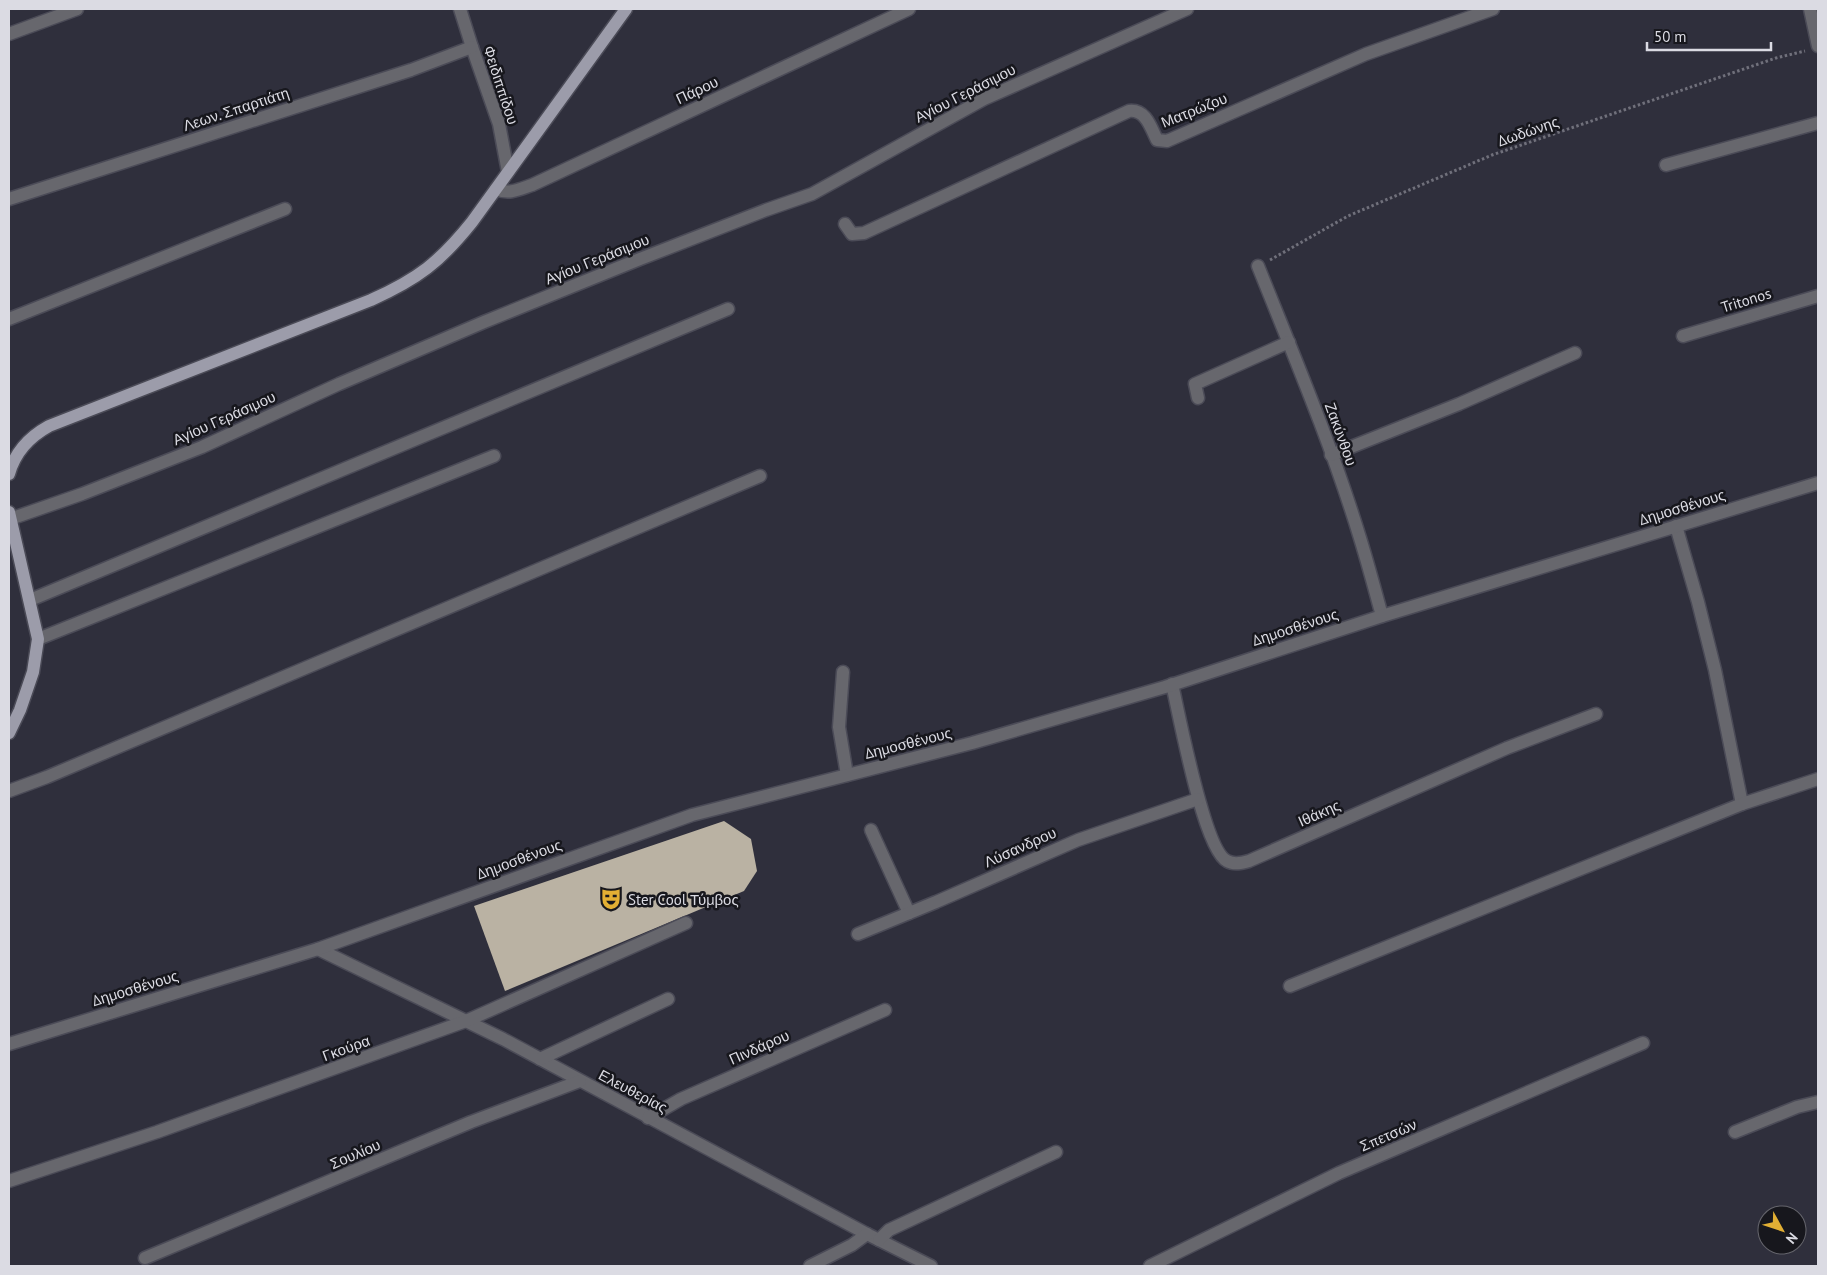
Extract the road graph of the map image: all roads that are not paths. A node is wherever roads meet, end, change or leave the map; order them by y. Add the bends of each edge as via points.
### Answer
1 (77, 9) edge
2 (460, 9) edge
3 (626, 9) edge
4 (909, 9) edge
5 (1153, 9) edge
6 (1187, 9) edge
7 (1492, 9) edge
8 (1810, 9) edge
9 (1157, 22) junction
10 (9, 34) edge
11 (472, 47) junction
12 (1814, 48) edge
13 (1818, 123) edge
14 (1666, 165) dead end
15 (508, 172) junction
16 (496, 189) junction
17 (9, 199) edge
18 (285, 210) dead end
19 (845, 224) dead end
20 (1258, 266) road end
21 (1818, 296) edge
22 (728, 309) dead end
23 (9, 319) edge
24 (1683, 336) dead end
25 (1289, 342) junction
26 (1575, 353) dead end
27 (1198, 398) dead end
28 (1331, 455) junction
29 (494, 456) dead end
30 (10, 466) edge
31 (760, 476) dead end
32 (1818, 483) edge
33 (10, 524) edge
34 (1676, 526) junction
35 (30, 600) junction
36 (1382, 616) junction
37 (38, 639) junction
38 (843, 672) dead end
39 (1172, 684) junction
40 (1596, 714) dead end
41 (9, 733) edge
42 (847, 774) junction
43 (1818, 779) edge
44 (9, 791) edge
45 (1198, 798) junction
46 (1742, 804) junction
47 (871, 830) dead end
48 (909, 913) junction
49 (686, 923) dead end
50 (858, 934) dead end
51 (318, 949) junction
52 (1290, 986) dead end
53 (668, 999) dead end
54 (885, 1010) dead end
55 (466, 1021) junction
56 (1643, 1043) dead end
57 (9, 1044) edge
58 (540, 1059) junction
59 (580, 1081) junction
60 (1818, 1102) edge
61 (648, 1118) junction
62 (1735, 1132) dead end
63 (1056, 1152) dead end
64 (9, 1181) edge
65 (867, 1234) junction
66 (879, 1240) junction
67 (144, 1258) dead end
68 (810, 1266) edge
69 (931, 1266) edge
70 (1150, 1266) edge

1 - 10 street
2 - 11 street, Φειδιππίδου
3 - 15 main road
4 - 16 street, Πάρου via 532,185 513,192
5 - 9 street
6 - 9 street, Αγίου Γεράσιμου
7 - 19 street, Ματρώζου via 1366,54 1167,141 1157,140 1144,116 1136,111 1129,112 864,233 852,234
8 - 12 street
9 - 33 street, Αγίου Γεράσιμου via 984,100 812,194 484,322 202,447
11 - 15 street, Φειδιππίδου via 499,124
11 - 17 street, Λεων. Σπαρτιάτη via 411,70
13 - 14 street
15 - 16 main road
16 - 30 main road via 452,247 414,279 371,300 48,426 26,442
18 - 23 street
20 - 25 street, Ζακύνθου
21 - 24 street, Tritonos
22 - 35 street
25 - 27 street via 1195,384
25 - 28 street, Ζακύνθου
26 - 28 street via 1460,404
28 - 36 street, Ζακύνθου via 1360,537
29 - 37 street
31 - 44 street
32 - 34 street, Δημοσθένους
33 - 35 main road
34 - 36 street, Δημοσθένους
34 - 46 street via 1715,670
35 - 37 main road
36 - 39 street, Δημοσθένους
37 - 41 main road via 33,672
38 - 42 street via 839,727
39 - 42 street, Δημοσθένους via 972,744
39 - 45 street, Ιθάκης
40 - 45 street, Ιθάκης via 1507,748 1238,864 1226,861 1217,852
42 - 51 street, Δημοσθένους via 692,815
43 - 46 street
45 - 48 street, Λύσανδρου via 1078,840
46 - 52 street
47 - 48 street
48 - 50 street, Λύσανδρου
49 - 55 street, Γκούρα
51 - 55 street, Ελευθερίας
51 - 57 street, Δημοσθένους
53 - 58 street
54 - 61 street, Πινδάρου via 681,1099
55 - 58 street, Ελευθερίας
55 - 64 street, Γκούρα
56 - 70 street, Σπετσών via 1339,1173
58 - 59 street, Ελευθερίας
59 - 61 street, Ελευθερίας
59 - 67 street, Σουλίου via 471,1122
60 - 62 street
61 - 65 street, Ελευθερίας
63 - 66 street via 889,1230
65 - 66 street, Ελευθερίας
65 - 68 street
66 - 69 street, Ελευθερίας

